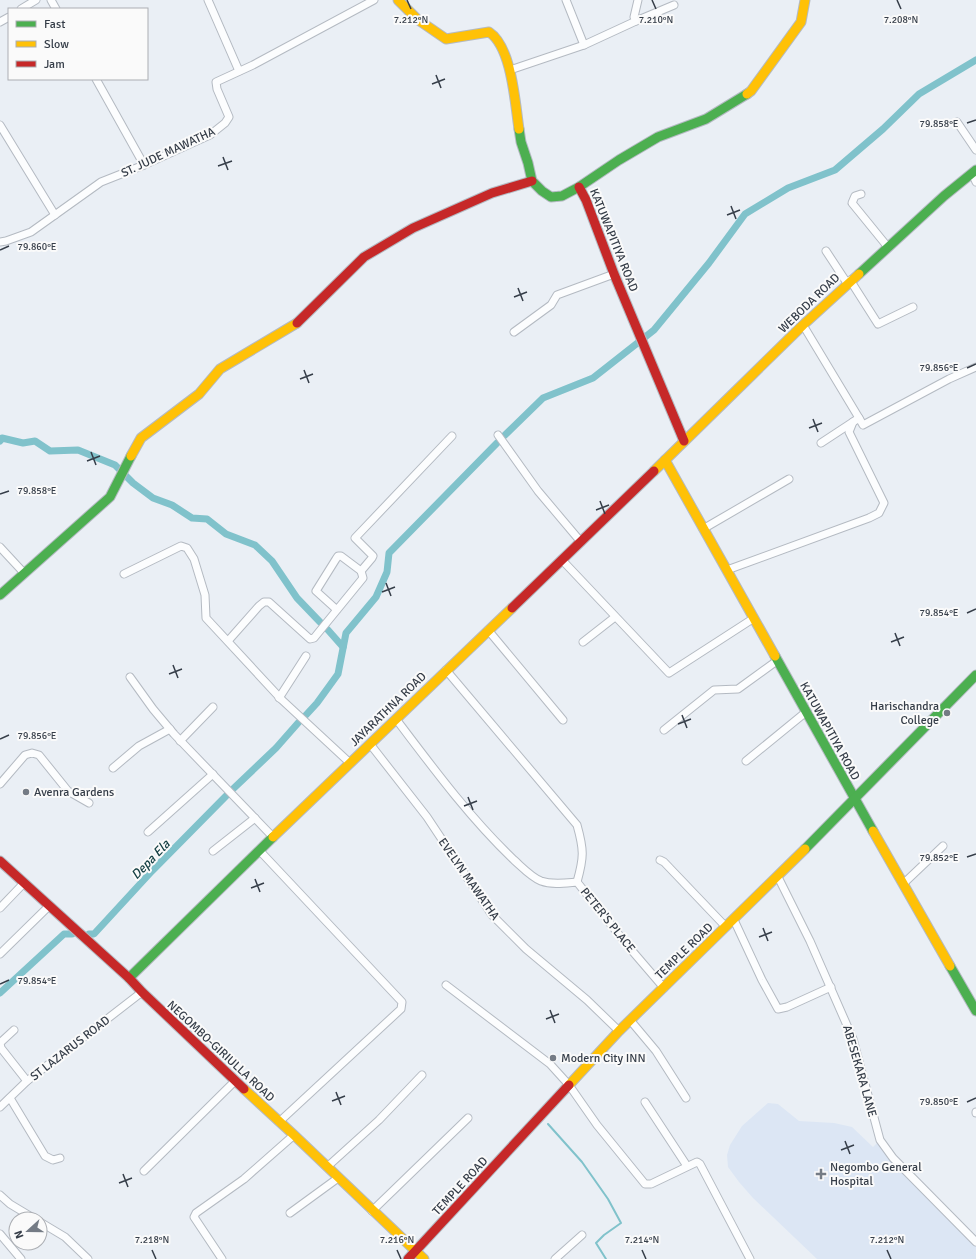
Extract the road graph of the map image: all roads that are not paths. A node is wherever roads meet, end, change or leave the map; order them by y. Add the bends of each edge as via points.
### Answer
1 (36, 0) edge
2 (208, 0) edge
3 (374, 0) edge
4 (398, 0) edge
5 (566, 0) edge
6 (638, 0) edge
7 (805, 0) edge
8 (674, 5) dead end
9 (23, 8) edge
10 (636, 21) junction
11 (584, 45) junction
12 (510, 70) junction
13 (239, 71) junction
14 (97, 80) edge
15 (956, 122) dead end
16 (0, 125) edge
17 (976, 150) edge
18 (144, 165) junction
19 (974, 171) edge
20 (532, 181) junction
21 (976, 182) edge
22 (579, 188) junction
23 (861, 194) dead end
24 (55, 215) junction
25 (0, 242) edge
26 (887, 246) junction
27 (826, 251) dead end
28 (614, 274) junction
29 (849, 281) junction
30 (914, 307) dead end
31 (803, 325) junction
32 (514, 332) dead end
33 (976, 367) edge
34 (856, 420) junction
35 (498, 435) dead end
36 (452, 436) dead end
37 (684, 441) junction
38 (821, 443) dead end
39 (665, 460) junction
40 (789, 479) dead end
41 (703, 529) junction
42 (581, 542) junction
43 (0, 547) edge
44 (562, 560) junction
45 (727, 570) junction
46 (361, 571) junction
47 (24, 573) junction
48 (124, 574) dead end
49 (0, 595) edge
50 (337, 610) junction
51 (615, 617) junction
52 (754, 618) junction
53 (488, 630) junction
54 (228, 641) junction
55 (583, 642) dead end
56 (306, 656) dead end
57 (778, 660) junction
58 (446, 670) junction
59 (976, 675) edge
60 (130, 677) dead end
61 (279, 698) junction
62 (213, 707) dead end
63 (806, 712) junction
64 (396, 719) junction
65 (564, 720) dead end
66 (170, 729) junction
67 (664, 730) dead end
68 (180, 741) junction
69 (370, 744) junction
70 (746, 761) dead end
71 (350, 763) junction
72 (113, 768) dead end
73 (213, 774) junction
74 (0, 784) edge
75 (855, 800) junction
76 (89, 803) dead end
77 (255, 818) junction
78 (148, 832) dead end
79 (273, 837) junction
80 (943, 846) dead end
81 (259, 850) junction
82 (213, 851) dead end
83 (660, 860) dead end
84 (0, 861) edge
85 (778, 877) junction
86 (577, 882) junction
87 (24, 884) junction
88 (903, 884) junction
89 (49, 906) junction
90 (0, 908) edge
91 (734, 920) junction
92 (726, 927) junction
93 (0, 954) edge
94 (129, 978) junction
95 (446, 986) dead end
96 (664, 988) junction
97 (831, 988) junction
98 (142, 992) junction
99 (976, 1011) edge
100 (630, 1020) junction
101 (14, 1030) dead end
102 (619, 1031) junction
103 (422, 1075) dead end
104 (27, 1081) junction
105 (235, 1081) junction
106 (569, 1084) junction
107 (10, 1098) junction
108 (686, 1098) dead end
109 (646, 1102) dead end
110 (0, 1107) edge
111 (468, 1118) dead end
112 (279, 1122) junction
113 (294, 1135) junction
114 (60, 1158) dead end
115 (687, 1166) junction
116 (327, 1167) junction
117 (144, 1171) dead end
118 (338, 1178) junction
119 (0, 1195) edge
120 (22, 1211) edge
121 (372, 1211) junction
122 (290, 1212) dead end
123 (48, 1227) edge
124 (0, 1234) edge
125 (582, 1235) dead end
126 (976, 1242) edge
127 (416, 1251) junction
128 (21, 1259) edge
129 (88, 1259) edge
130 (222, 1259) edge
131 (408, 1259) edge
132 (424, 1259) edge
133 (555, 1259) edge
134 (750, 1259) edge

1 - 9 street
2 - 13 street
3 - 13 street, ST. JUDE MAWATHA
4 - 12 street via 417,19 446,39 489,32 500,42
5 - 11 street
6 - 10 street via 634,17
7 - 22 street via 802,22 751,91 706,119 658,137
8 - 10 street
10 - 11 street
11 - 12 street
12 - 20 street via 521,142
13 - 18 street, ST. JUDE MAWATHA via 216,82 229,117 226,123 210,135
14 - 18 street
15 - 17 street
16 - 24 street
18 - 24 street, ST. JUDE MAWATHA via 101,182
19 - 21 street
19 - 26 street, WEBODA ROAD
20 - 22 street, KATUWAPITIYA ROAD via 551,197 562,196
20 - 47 street via 492,192 413,228 364,257 300,322 220,368 199,394 141,438 110,497
22 - 28 street, KATUWAPITIYA ROAD
23 - 26 street via 855,196 852,204
24 - 25 street, ST. JUDE MAWATHA via 31,232
26 - 29 street, WEBODA ROAD
27 - 29 street
28 - 32 street via 557,295 551,304
28 - 37 street, KATUWAPITIYA ROAD
29 - 30 street via 878,324
29 - 31 street, WEBODA ROAD
31 - 34 street
31 - 37 street, WEBODA ROAD
33 - 34 street via 863,425
34 - 38 street
34 - 45 street via 849,432 884,503 879,513
35 - 42 street via 538,491
36 - 46 street via 355,538 373,556
37 - 39 street, WEBODA ROAD
39 - 41 street, KATUWAPITIYA ROAD
39 - 42 street, JAYARATHNA ROAD
40 - 41 street
41 - 45 street, KATUWAPITIYA ROAD
42 - 44 street, JAYARATHNA ROAD
43 - 47 street
44 - 51 street
44 - 53 street, JAYARATHNA ROAD
45 - 52 street, KATUWAPITIYA ROAD
46 - 50 street via 363,578
46 - 50 street via 338,556 316,591
47 - 49 street
48 - 54 street via 182,546 187,548 194,559 205,595 206,618
50 - 54 street via 314,638 310,639 269,602 264,602
51 - 52 street via 669,673
51 - 55 street
52 - 57 street, KATUWAPITIYA ROAD
53 - 58 street, JAYARATHNA ROAD
53 - 65 street
54 - 61 street
56 - 61 street
57 - 63 street, KATUWAPITIYA ROAD
57 - 67 street via 738,689 714,690
58 - 64 street, JAYARATHNA ROAD
58 - 86 street via 577,825 583,862
59 - 75 street, TEMPLE ROAD
60 - 66 street via 152,709
61 - 71 street
62 - 68 street
63 - 70 street
63 - 75 street, KATUWAPITIYA ROAD
64 - 69 street, JAYARATHNA ROAD
64 - 86 street, PETER'S PLACE via 448,787 499,846 529,874 540,881 558,884
66 - 68 street
66 - 72 street via 139,746
68 - 73 street
69 - 71 street, JAYARATHNA ROAD
69 - 102 street, EVELYN MAWATHA via 427,817 492,915 526,949 588,1000
71 - 79 street, JAYARATHNA ROAD
73 - 77 street
73 - 78 street
74 - 76 street via 25,755 32,753 39,755 68,791
75 - 85 street, TEMPLE ROAD
75 - 88 street, KATUWAPITIYA ROAD
77 - 79 street
77 - 82 street
79 - 81 street, JAYARATHNA ROAD
80 - 88 street
81 - 94 street, JAYARATHNA ROAD
81 - 112 street via 402,1002 400,1009
83 - 92 street
84 - 87 street, NEGOMBO-GIRIULLA ROAD
85 - 91 street, TEMPLE ROAD
85 - 97 street, ABESEKARA LANE
86 - 96 street, PETER'S PLACE
87 - 89 street, NEGOMBO-GIRIULLA ROAD
87 - 90 street
88 - 99 street, KATUWAPITIYA ROAD
89 - 93 street
89 - 94 street, NEGOMBO-GIRIULLA ROAD
91 - 92 street, TEMPLE ROAD
91 - 97 street via 778,1009 787,1008
92 - 96 street, TEMPLE ROAD
94 - 98 street, NEGOMBO-GIRIULLA ROAD
95 - 106 street via 550,1064
96 - 100 street, TEMPLE ROAD
97 - 126 street, ABESEKARA LANE via 853,1038 880,1140 894,1158
98 - 104 street, ST LAZARUS ROAD
98 - 105 street, NEGOMBO-GIRIULLA ROAD
100 - 102 street, TEMPLE ROAD
100 - 108 street via 656,1051
101 - 104 street via 0,1043 0,1048
102 - 106 street, TEMPLE ROAD
103 - 116 street via 379,1120
104 - 107 street, ST LAZARUS ROAD
105 - 112 street, NEGOMBO-GIRIULLA ROAD
105 - 117 street
106 - 115 street via 645,1184 651,1184
106 - 127 street, TEMPLE ROAD
107 - 110 street, ST LAZARUS ROAD
107 - 114 street via 46,1156 53,1160
109 - 115 street
111 - 121 street
112 - 113 street, NEGOMBO-GIRIULLA ROAD
113 - 116 street, NEGOMBO-GIRIULLA ROAD
113 - 130 street via 244,1179 196,1213 194,1217
115 - 134 street via 697,1162 700,1164
116 - 118 street, NEGOMBO-GIRIULLA ROAD
118 - 121 street, NEGOMBO-GIRIULLA ROAD
118 - 122 street
119 - 120 street
121 - 127 street, NEGOMBO-GIRIULLA ROAD
123 - 129 street via 65,1237
124 - 128 street
125 - 133 street
127 - 131 street, TEMPLE ROAD
127 - 132 street, NEGOMBO-GIRIULLA ROAD

